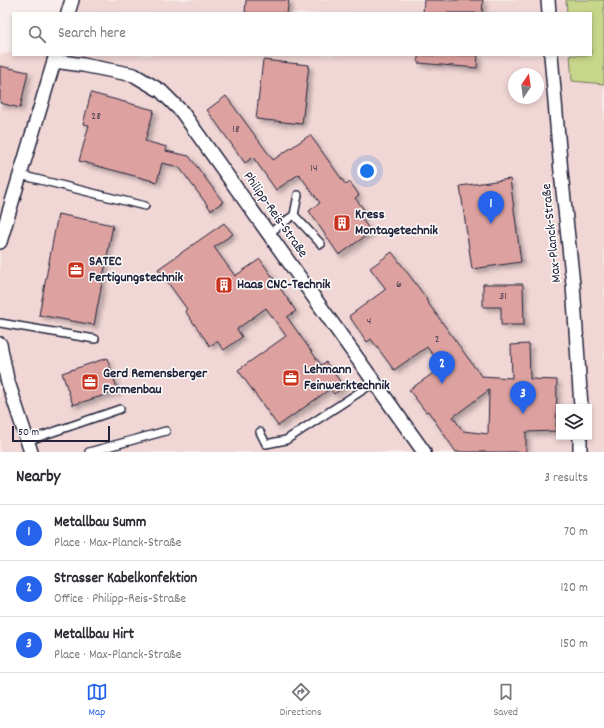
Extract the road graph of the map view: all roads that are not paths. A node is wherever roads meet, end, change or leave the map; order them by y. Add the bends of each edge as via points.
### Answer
1 (72, 0) edge
2 (548, 0) edge
3 (68, 12) edge
4 (549, 12) edge
5 (551, 56) edge
6 (55, 58) edge
7 (20, 175) junction
8 (298, 195) dead end
9 (145, 206) dead end
10 (294, 215) junction
11 (268, 234) junction
12 (0, 242) edge
13 (321, 244) dead end
14 (0, 323) edge
15 (95, 339) dead end
16 (0, 344) edge
17 (375, 382) junction
18 (581, 404) edge
19 (120, 409) dead end
20 (166, 431) dead end
21 (260, 432) dead end
22 (580, 440) edge
23 (29, 447) edge
24 (89, 452) edge
25 (424, 452) edge
26 (580, 452) edge

1 - 3 street
2 - 4 street
5 - 18 street, Max-Planck-Straße via 573,284
6 - 7 street
6 - 11 street, Philipp-Reis-Straße via 134,75 161,92 182,112
7 - 9 lane
7 - 12 street
8 - 10 lane
10 - 11 lane
10 - 13 lane
11 - 17 street, Philipp-Reis-Straße
14 - 15 lane
16 - 23 street via 6,379
17 - 21 lane via 286,440 266,444
17 - 25 street, Philipp-Reis-Straße
19 - 23 lane
20 - 24 lane
22 - 26 street

